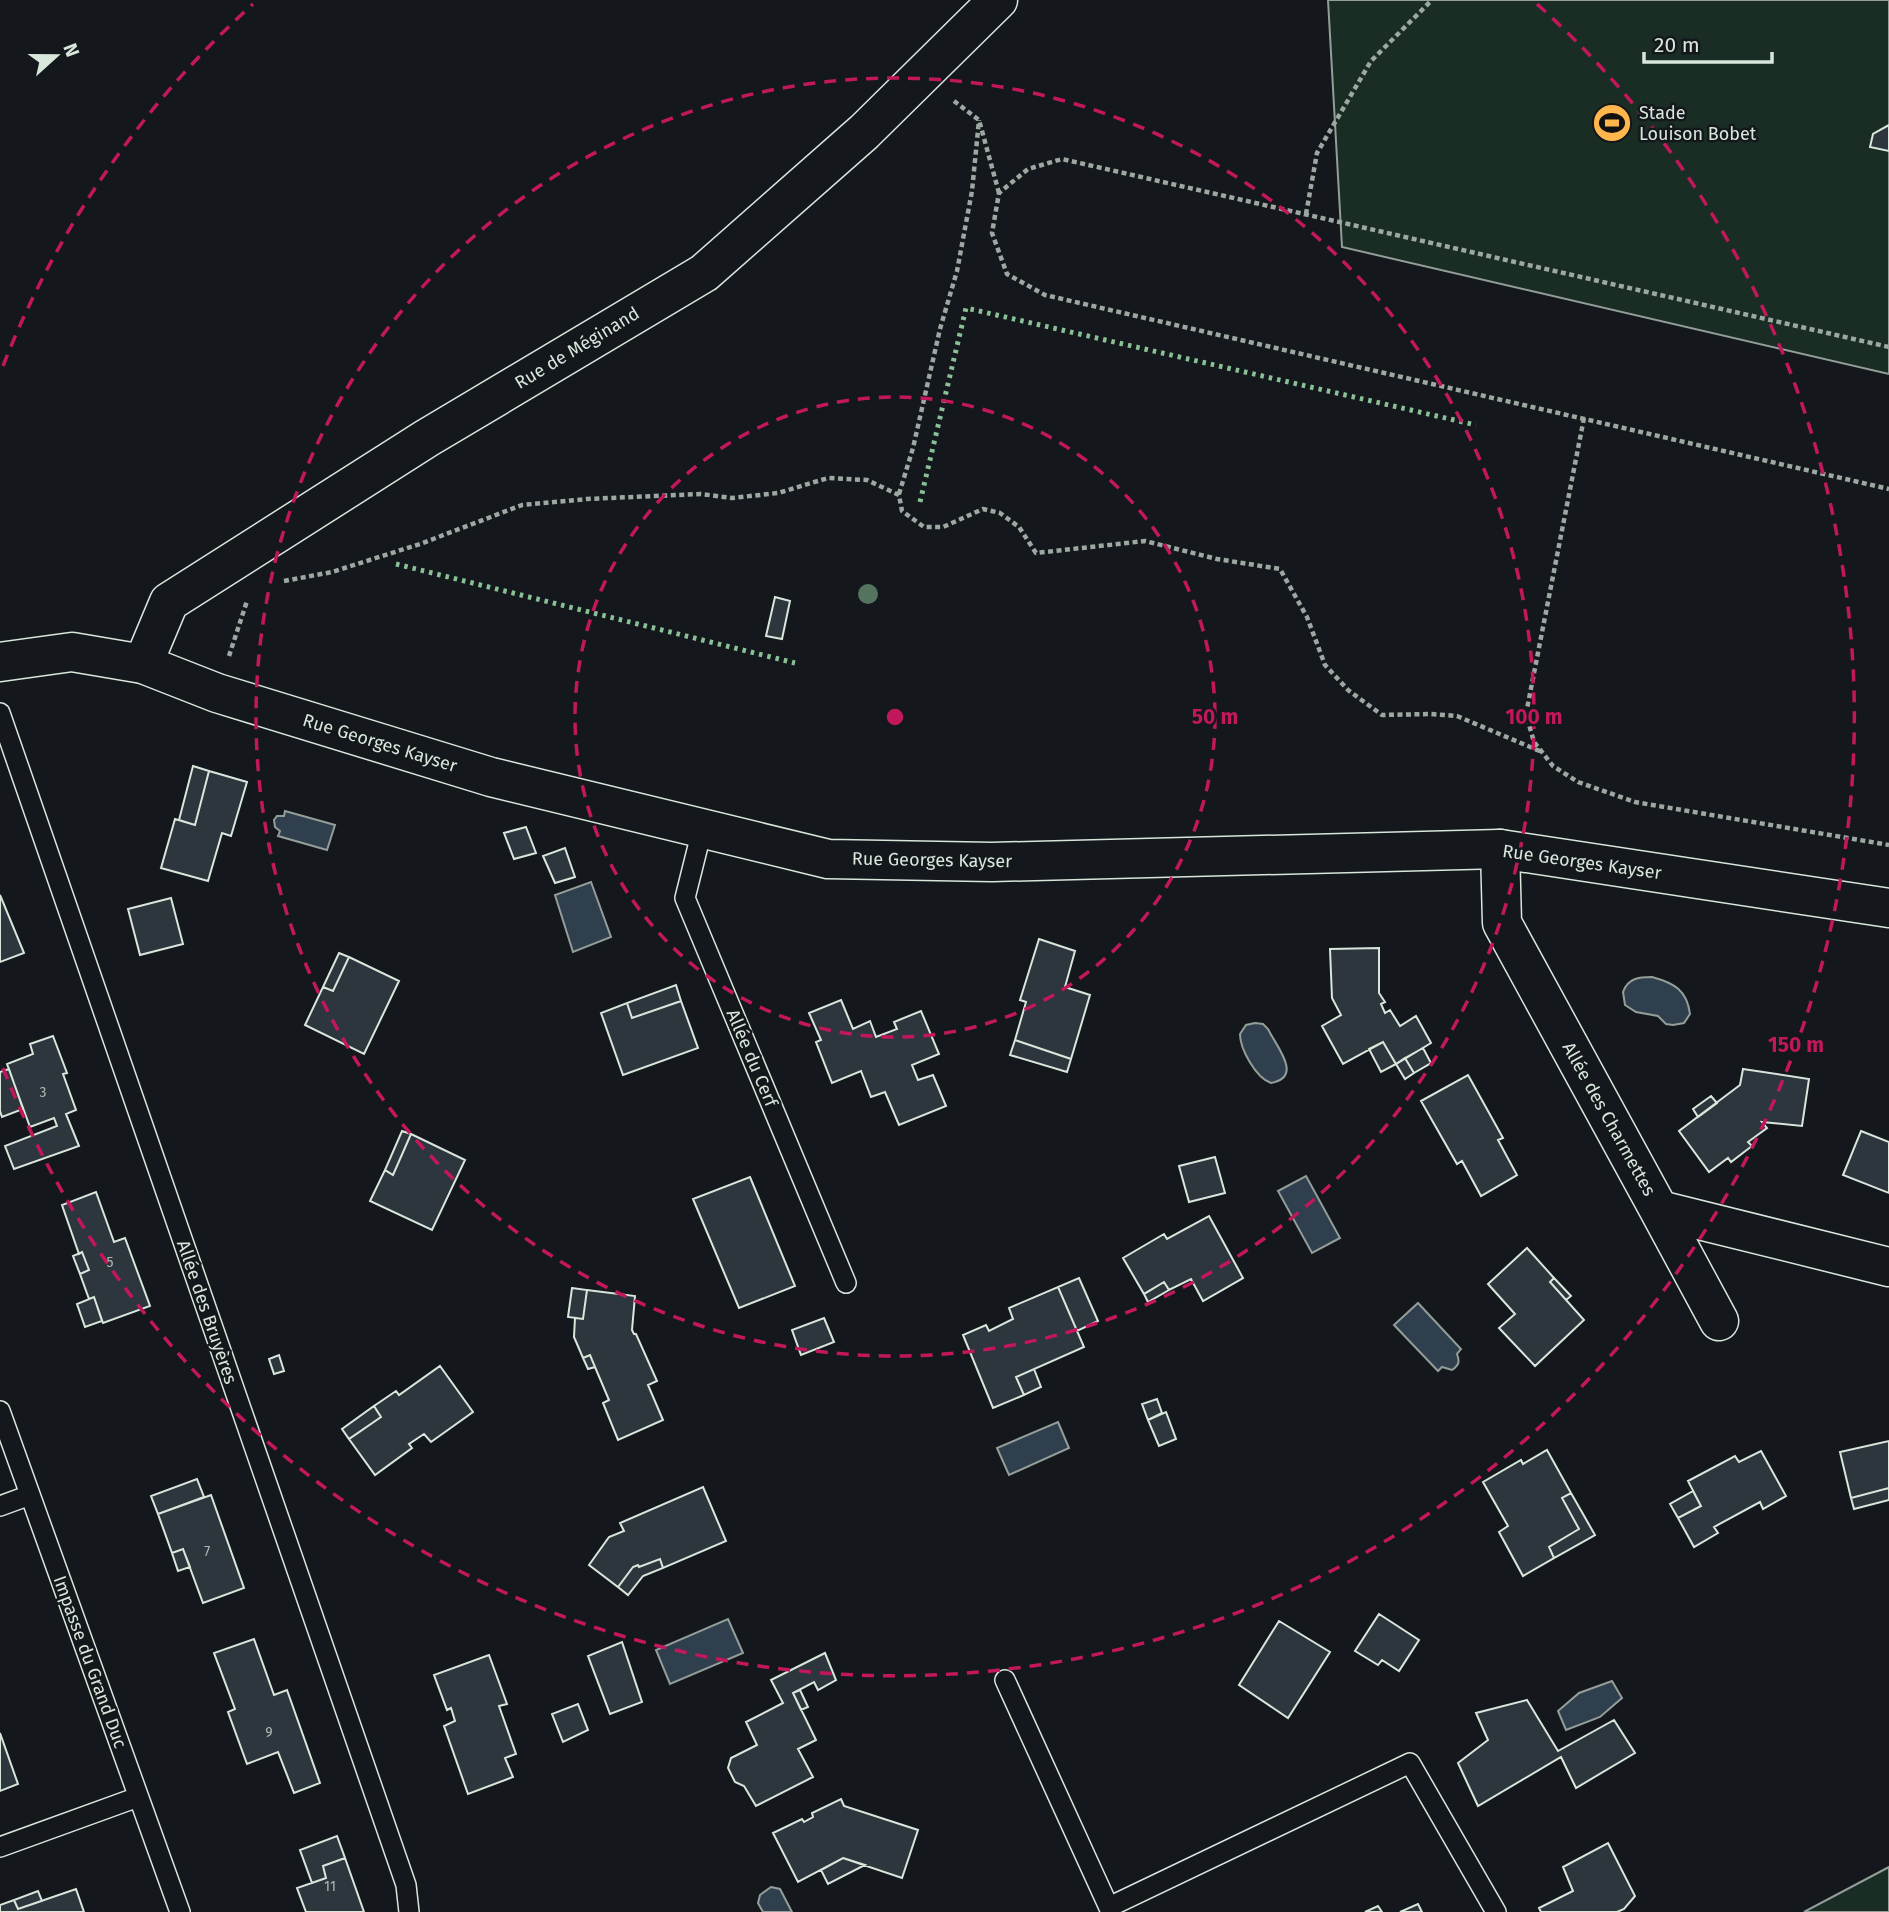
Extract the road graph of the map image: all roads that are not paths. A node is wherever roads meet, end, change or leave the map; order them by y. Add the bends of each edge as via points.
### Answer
1 (998, 0) edge
2 (0, 662) edge
3 (144, 664) junction
4 (0, 713) edge
5 (702, 830) junction
6 (1500, 849) junction
7 (1889, 908) edge
8 (1659, 1210) junction
9 (1889, 1267) edge
10 (846, 1283) dead end
11 (1719, 1321) dead end
12 (0, 1412) edge
13 (30, 1495) junction
14 (0, 1506) edge
15 (1005, 1681) dead end
16 (138, 1797) junction
17 (0, 1847) edge
18 (1110, 1909) edge
19 (180, 1912) edge
20 (410, 1912) edge
21 (1496, 1912) edge

1 - 3 street, Rue de Méginand via 864,132 704,273 427,438 169,602
2 - 3 street, Rue Georges Kayser via 72,652
3 - 5 street, Rue Georges Kayser via 217,692 491,777
4 - 20 lane, Allée des Bruyères via 406,1885
5 - 6 street, Rue Georges Kayser via 828,859 992,862
5 - 10 lane, Allée du Cerf via 685,898
6 - 7 street, Rue Georges Kayser
6 - 8 street, Allée des Charmettes via 1502,923
8 - 9 street, Allée des Charmettes
8 - 11 street
12 - 13 lane, Impasse du Grand Duc
13 - 14 lane
13 - 16 lane, Impasse du Grand Duc
15 - 18 lane
16 - 17 lane
16 - 19 lane, Impasse du Grand Duc
18 - 21 lane via 1410,1763

